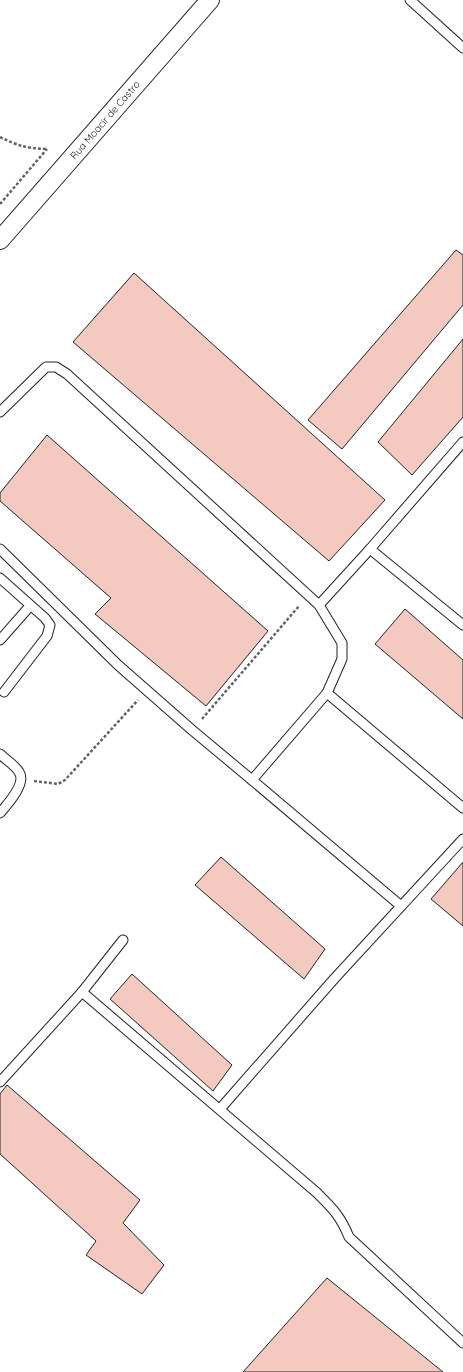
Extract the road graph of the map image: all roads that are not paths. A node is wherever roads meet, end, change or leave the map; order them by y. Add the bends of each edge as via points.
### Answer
1 (210, 0) edge
2 (410, 0) edge
3 (463, 48) edge
4 (0, 240) edge
5 (0, 412) edge
6 (463, 442) edge
7 (0, 549) edge
8 (370, 549) junction
9 (2, 583) edge
10 (319, 605) junction
11 (30, 606) junction
12 (463, 624) edge
13 (0, 640) edge
14 (4, 692) dead end
15 (327, 693) junction
16 (0, 754) edge
17 (252, 780) junction
18 (463, 808) edge
19 (0, 813) edge
20 (463, 839) edge
21 (401, 906) junction
22 (123, 940) dead end
23 (82, 992) junction
24 (0, 1082) edge
25 (220, 1109) junction
26 (463, 1343) edge

1 - 4 street, Rua Moacir de Castro
2 - 3 lane
5 - 10 lane via 46,367 56,367 67,374
6 - 8 lane
7 - 17 lane via 146,691
8 - 10 lane
8 - 12 lane
9 - 11 lane
10 - 15 lane via 342,643 342,659
11 - 13 lane
11 - 14 lane via 46,618 50,625 47,636
15 - 17 lane
15 - 18 lane
16 - 19 lane via 20,772 22,779
17 - 21 lane
20 - 21 lane
21 - 25 lane
22 - 23 lane
23 - 24 lane
23 - 25 lane
25 - 26 lane via 335,1210 349,1236

